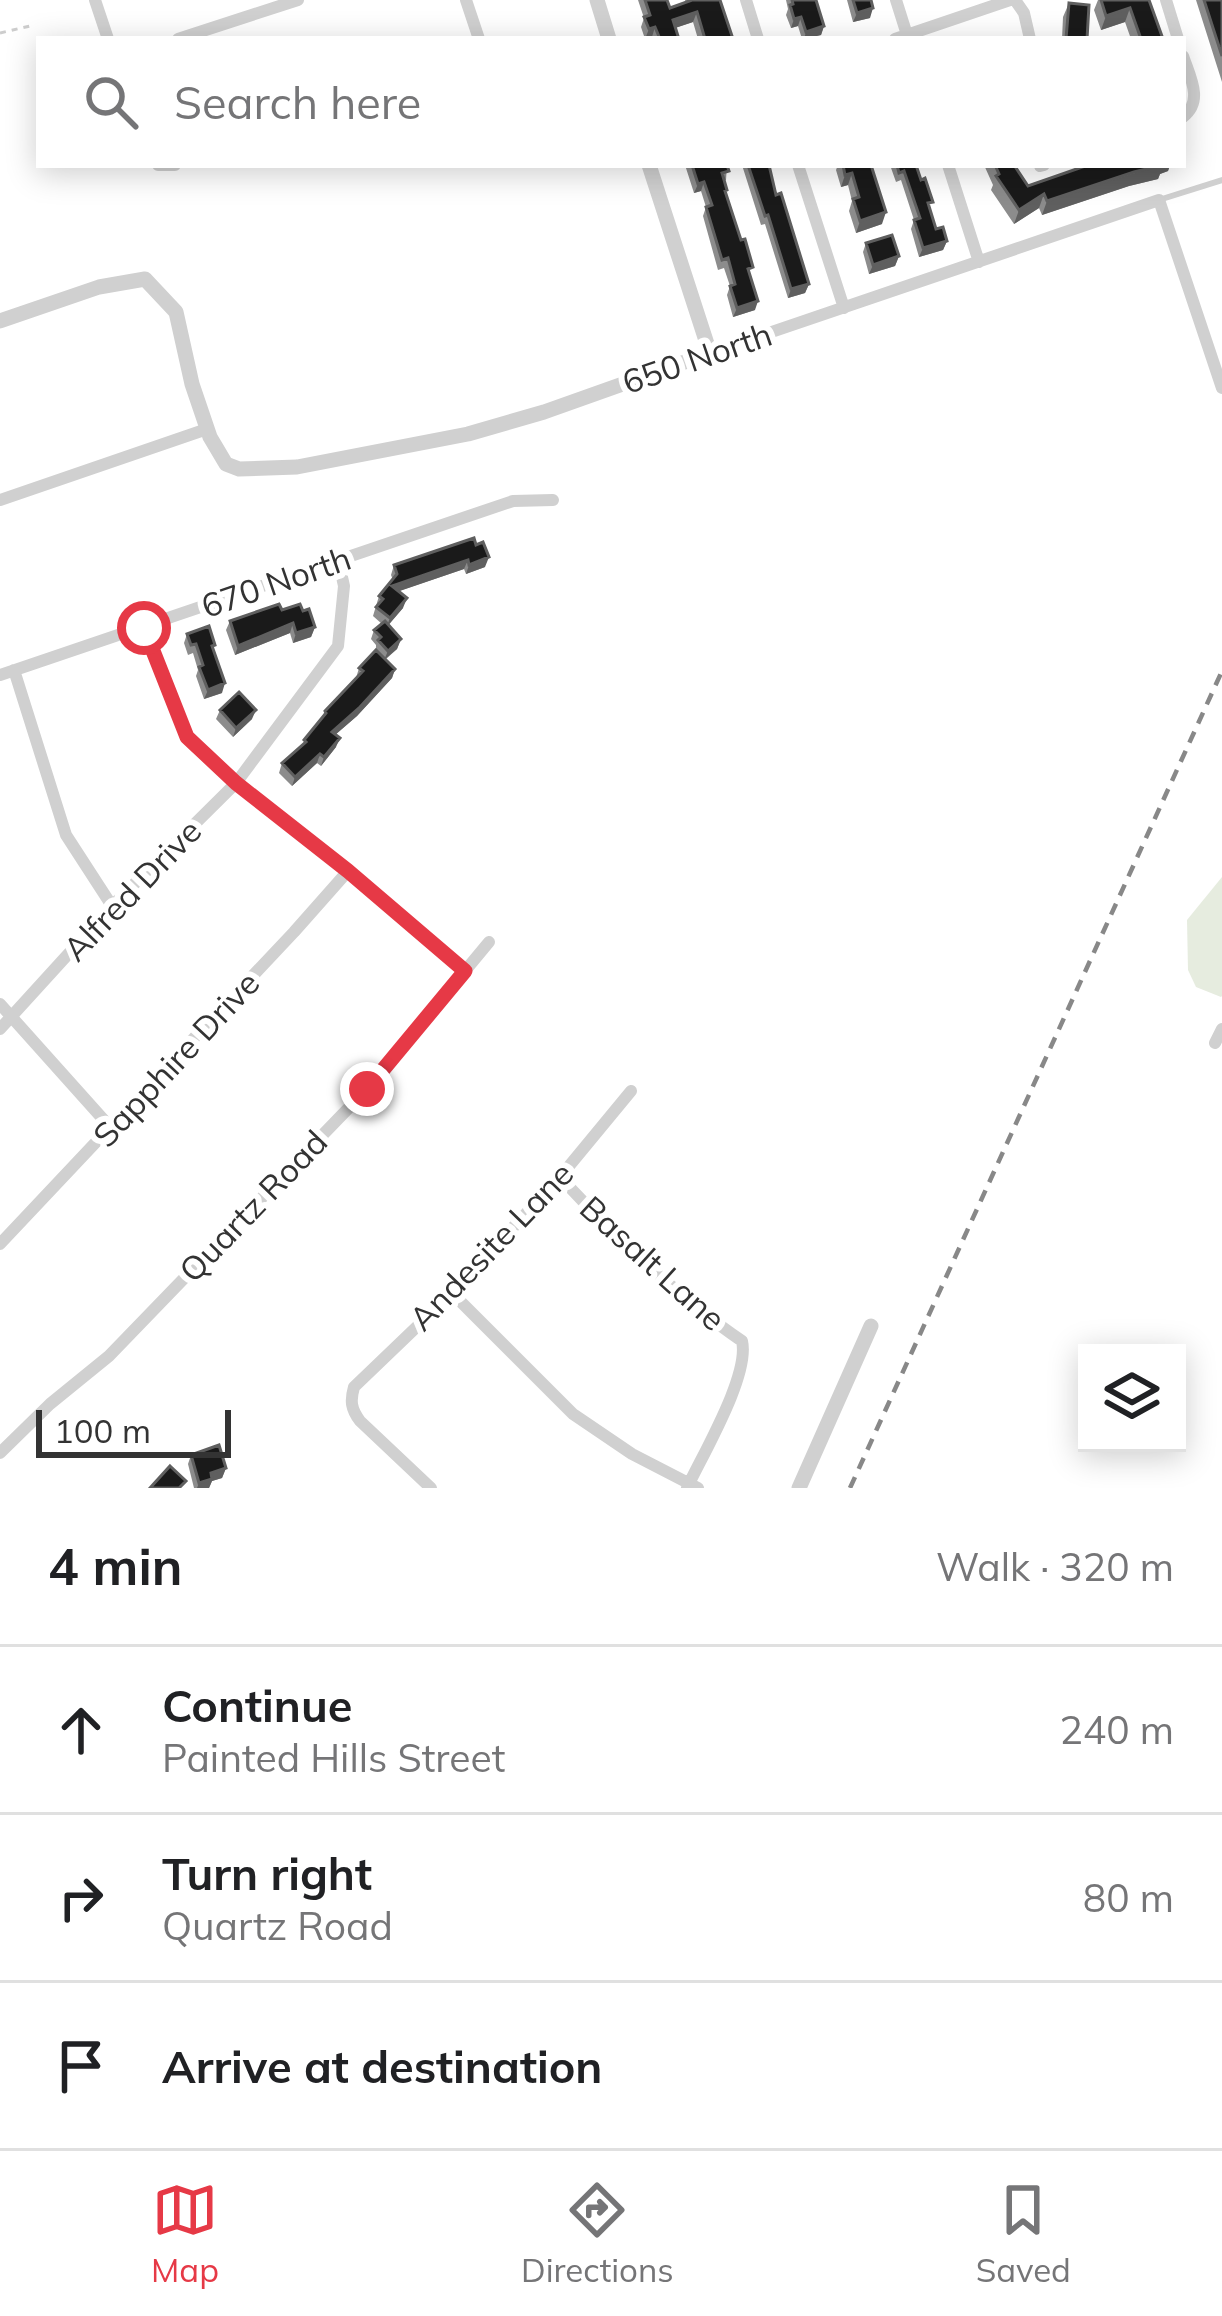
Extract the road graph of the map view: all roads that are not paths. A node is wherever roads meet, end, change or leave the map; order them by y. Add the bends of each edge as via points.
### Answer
1 (95, 0) edge
2 (298, 0) edge
3 (466, 0) edge
4 (597, 0) edge
5 (746, 0) edge
6 (896, 0) edge
7 (1012, 0) edge
8 (1166, 0) edge
9 (107, 36) edge
10 (187, 36) edge
11 (478, 36) edge
12 (608, 36) edge
13 (757, 36) edge
14 (903, 36) edge
15 (909, 36) edge
16 (1029, 36) edge
17 (1177, 36) edge
18 (1186, 65) edge
19 (1187, 113) edge
20 (651, 168) edge
21 (799, 168) edge
22 (949, 168) edge
23 (1222, 180) edge
24 (1159, 200) junction
25 (979, 262) junction
26 (844, 308) junction
27 (0, 321) edge
28 (710, 353) junction
29 (1222, 388) edge
30 (207, 430) junction
31 (0, 500) edge
32 (553, 500) dead end
33 (338, 560) junction
34 (144, 628) junction
35 (7, 672) edge
36 (236, 783) junction
37 (348, 871) junction
38 (112, 906) junction
39 (489, 942) dead end
40 (465, 971) junction
41 (0, 1004) edge
42 (12, 1018) junction
43 (0, 1029) edge
44 (1222, 1029) edge
45 (1215, 1043) dead end
46 (631, 1091) dead end
47 (111, 1128) junction
48 (560, 1177) junction
49 (0, 1244) edge
50 (452, 1293) junction
51 (871, 1326) dead end
52 (0, 1453) edge
53 (691, 1486) edge
54 (431, 1488) edge
55 (799, 1488) edge

1 - 9 street
2 - 10 street
3 - 11 street
4 - 12 street
5 - 13 street
6 - 14 street
7 - 15 street
7 - 16 street
8 - 17 street
18 - 19 street via 1195,93
20 - 28 street
21 - 26 street
22 - 25 street
23 - 24 lane
24 - 25 street, 650 North
24 - 29 street
25 - 26 street, 650 North
26 - 28 street, 650 North
27 - 30 street via 145,279 176,313
28 - 30 street, 650 North via 468,434 297,467 226,464
30 - 31 street
32 - 33 street, 670 North via 513,501
33 - 34 street, 670 North
33 - 36 street, Alfred Drive via 338,646
34 - 35 street, 670 North
34 - 36 street via 187,737
35 - 38 street via 66,835
36 - 37 street
36 - 38 street, Alfred Drive
37 - 40 street
37 - 47 street, Sapphire Drive
38 - 42 street, Alfred Drive
39 - 40 street, Quartz Road
40 - 52 street, Quartz Road via 379,1076 109,1356
41 - 42 street
42 - 43 street, Alfred Drive
42 - 47 street
44 - 45 street
46 - 48 street, Andesite Lane
47 - 49 street, Sapphire Drive
48 - 50 street, Andesite Lane
48 - 53 street, Basalt Lane via 742,1341 746,1356
50 - 53 street via 573,1414
50 - 54 street, Andesite Lane via 350,1399 360,1421
51 - 55 street

